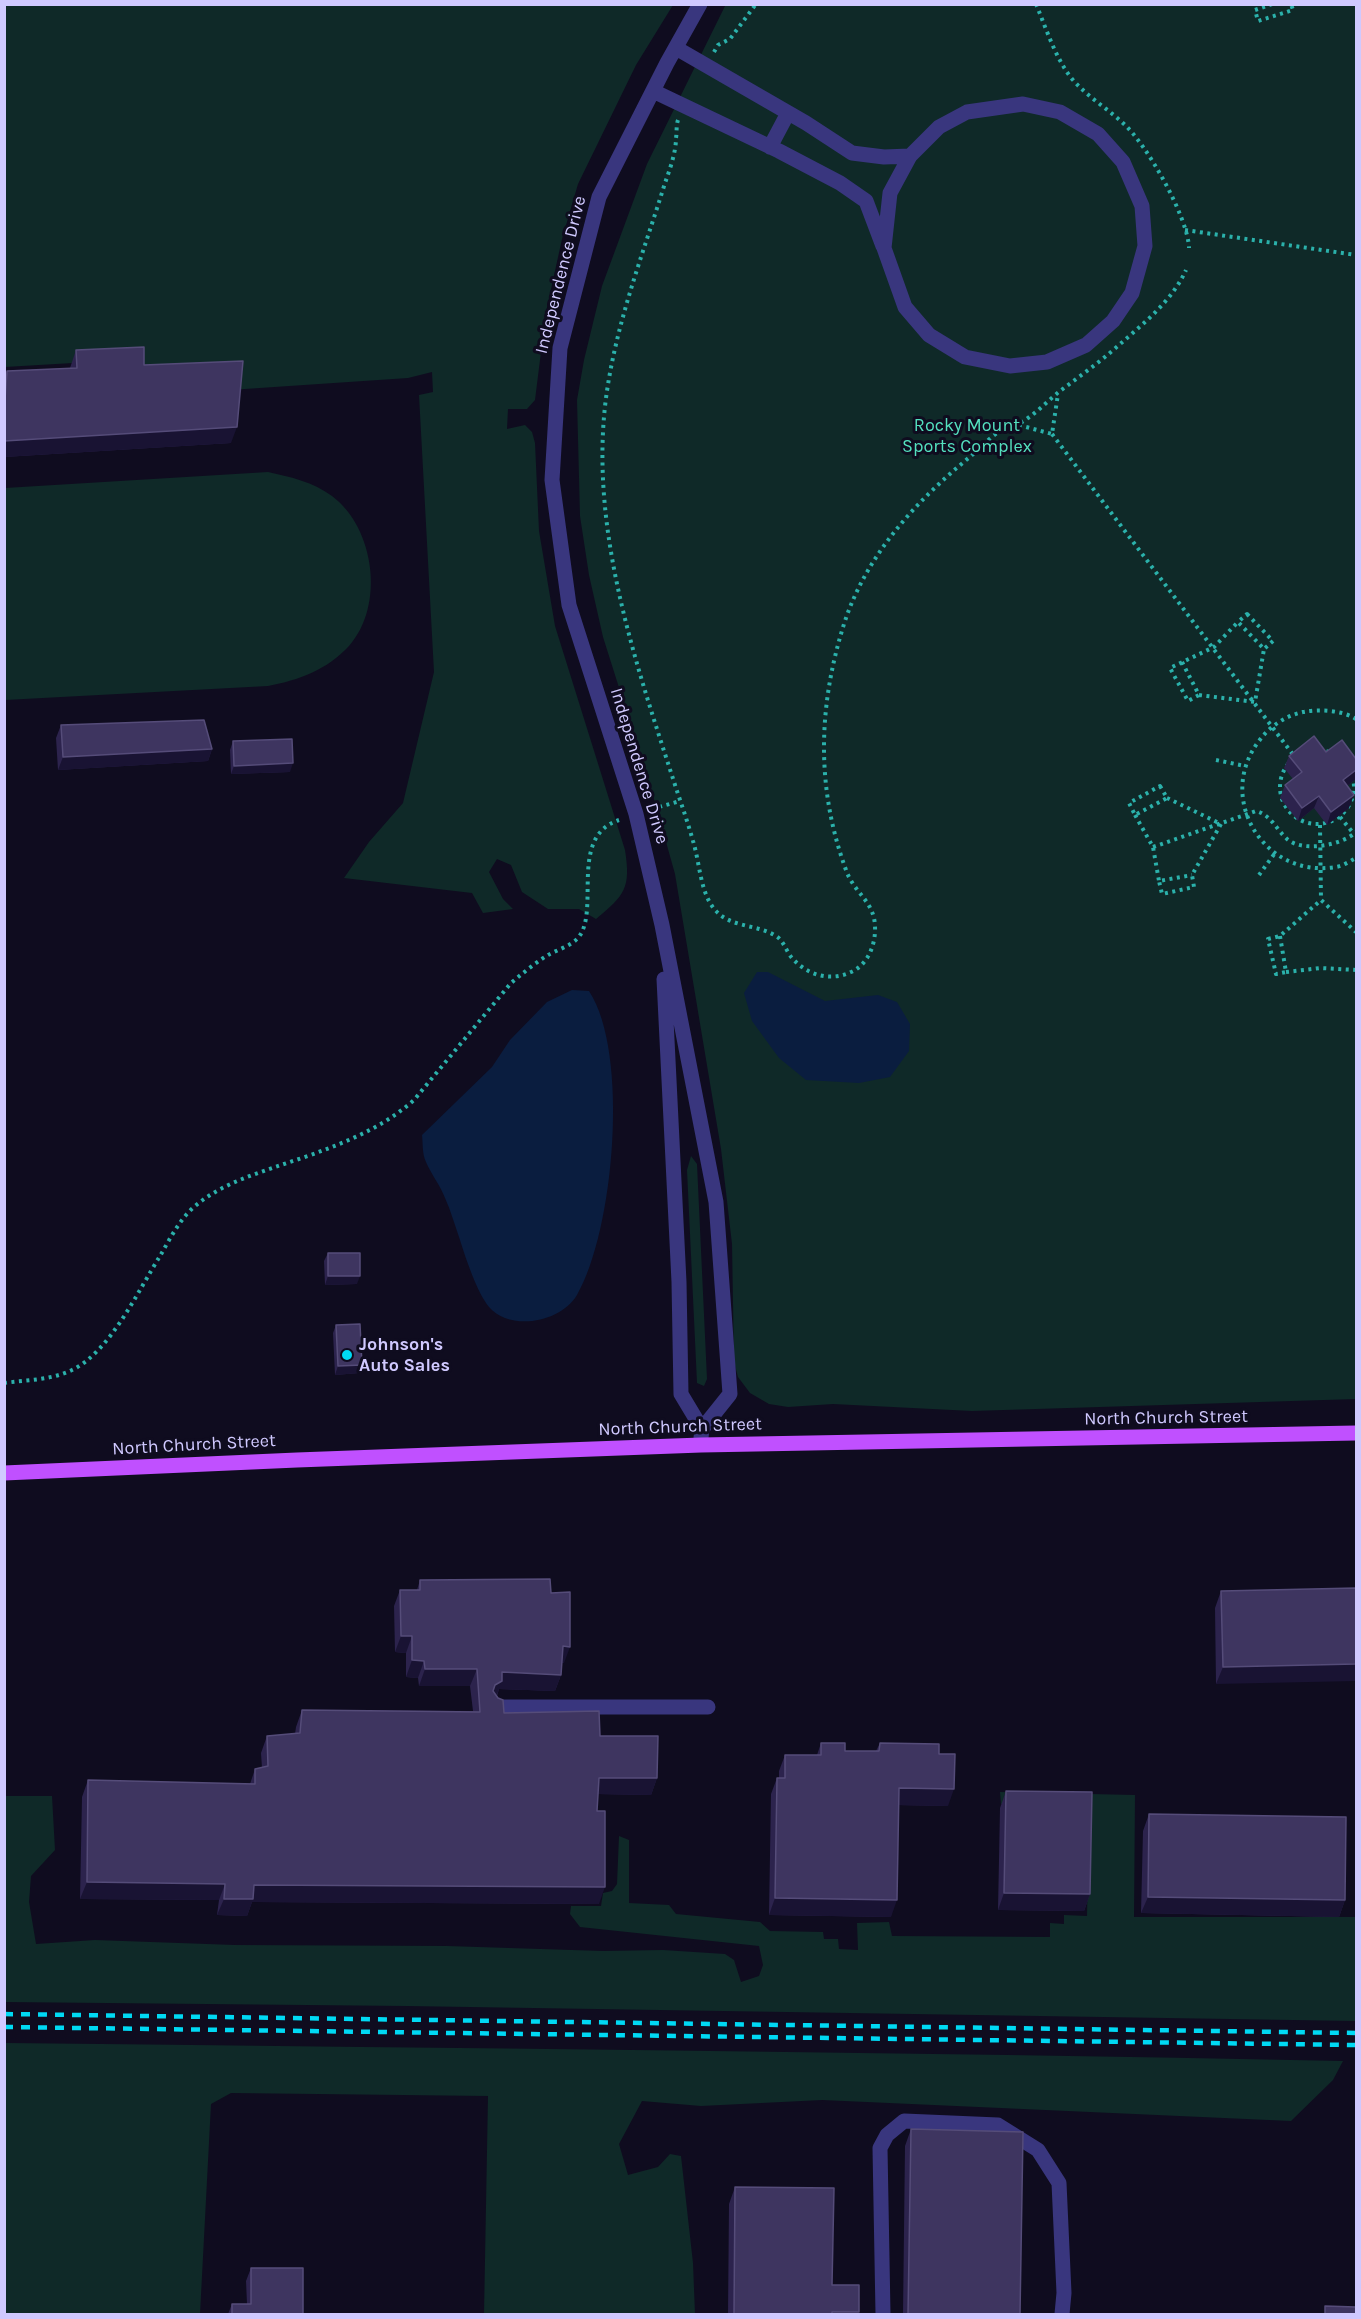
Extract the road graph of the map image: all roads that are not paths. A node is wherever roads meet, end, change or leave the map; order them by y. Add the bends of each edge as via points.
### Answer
1 (700, 4) edge
2 (676, 48) junction
3 (653, 91) junction
4 (788, 113) junction
5 (770, 147) junction
6 (910, 156) junction
7 (884, 248) junction
8 (662, 925) junction
9 (702, 1429) junction
10 (1356, 1433) edge
11 (701, 1445) junction
12 (4, 1473) edge
13 (497, 1707) edge
14 (708, 1707) dead end
15 (884, 2314) edge
16 (1062, 2314) edge

1 - 2 street, Independence Drive
2 - 3 street, Independence Drive
2 - 4 street
3 - 5 street
3 - 8 street, Independence Drive via 596,208 560,348 552,480 569,605 636,814
4 - 5 street
4 - 6 street via 852,153
5 - 7 street via 866,201
6 - 7 street via 890,193
6 - 7 street via 939,127 967,112 1023,104 1060,112 1098,134 1123,162 1142,206 1145,246 1132,292 1113,321 1086,345 1047,362 1010,366 965,357 929,335 905,307
8 - 9 street via 681,1394
8 - 9 street via 716,1202 730,1394
9 - 11 street
10 - 11 main road, North Church Street
11 - 12 main road, North Church Street
13 - 14 street
15 - 16 street via 880,2148 887,2135 904,2121 998,2126 1038,2150 1059,2183

